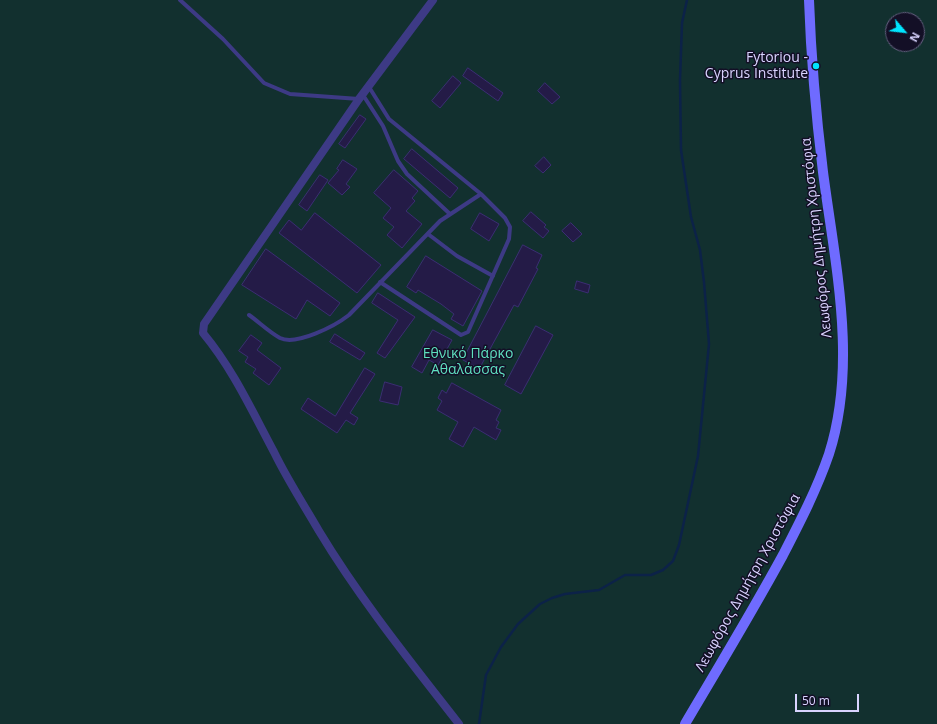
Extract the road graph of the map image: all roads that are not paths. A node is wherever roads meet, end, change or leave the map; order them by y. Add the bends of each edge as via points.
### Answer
1 (180, 0) edge
2 (433, 0) edge
3 (809, 0) edge
4 (369, 87) junction
5 (361, 97) junction
6 (389, 119) junction
7 (383, 126) junction
8 (481, 194) junction
9 (450, 214) junction
10 (428, 234) junction
11 (493, 276) junction
12 (380, 282) junction
13 (249, 316) dead end
14 (459, 724) edge
15 (685, 724) edge

1 - 5 lane via 223,39 264,83 290,94
2 - 4 street
3 - 15 main road, Λεωφόρος Δημήτρη Χριστόφια via 820,151 842,315 843,363 839,408 829,452 808,506 767,584
4 - 5 street
4 - 6 lane
5 - 7 lane
5 - 14 street via 204,324 203,333 217,350 248,400 274,453 362,598
6 - 7 lane
6 - 8 lane
7 - 9 lane via 398,162 407,174
8 - 9 lane
8 - 11 lane via 505,218 510,227 509,240
9 - 10 lane
10 - 11 lane via 457,256
10 - 12 lane
11 - 12 lane via 468,332 461,335
12 - 13 lane via 349,316 296,340 280,338

